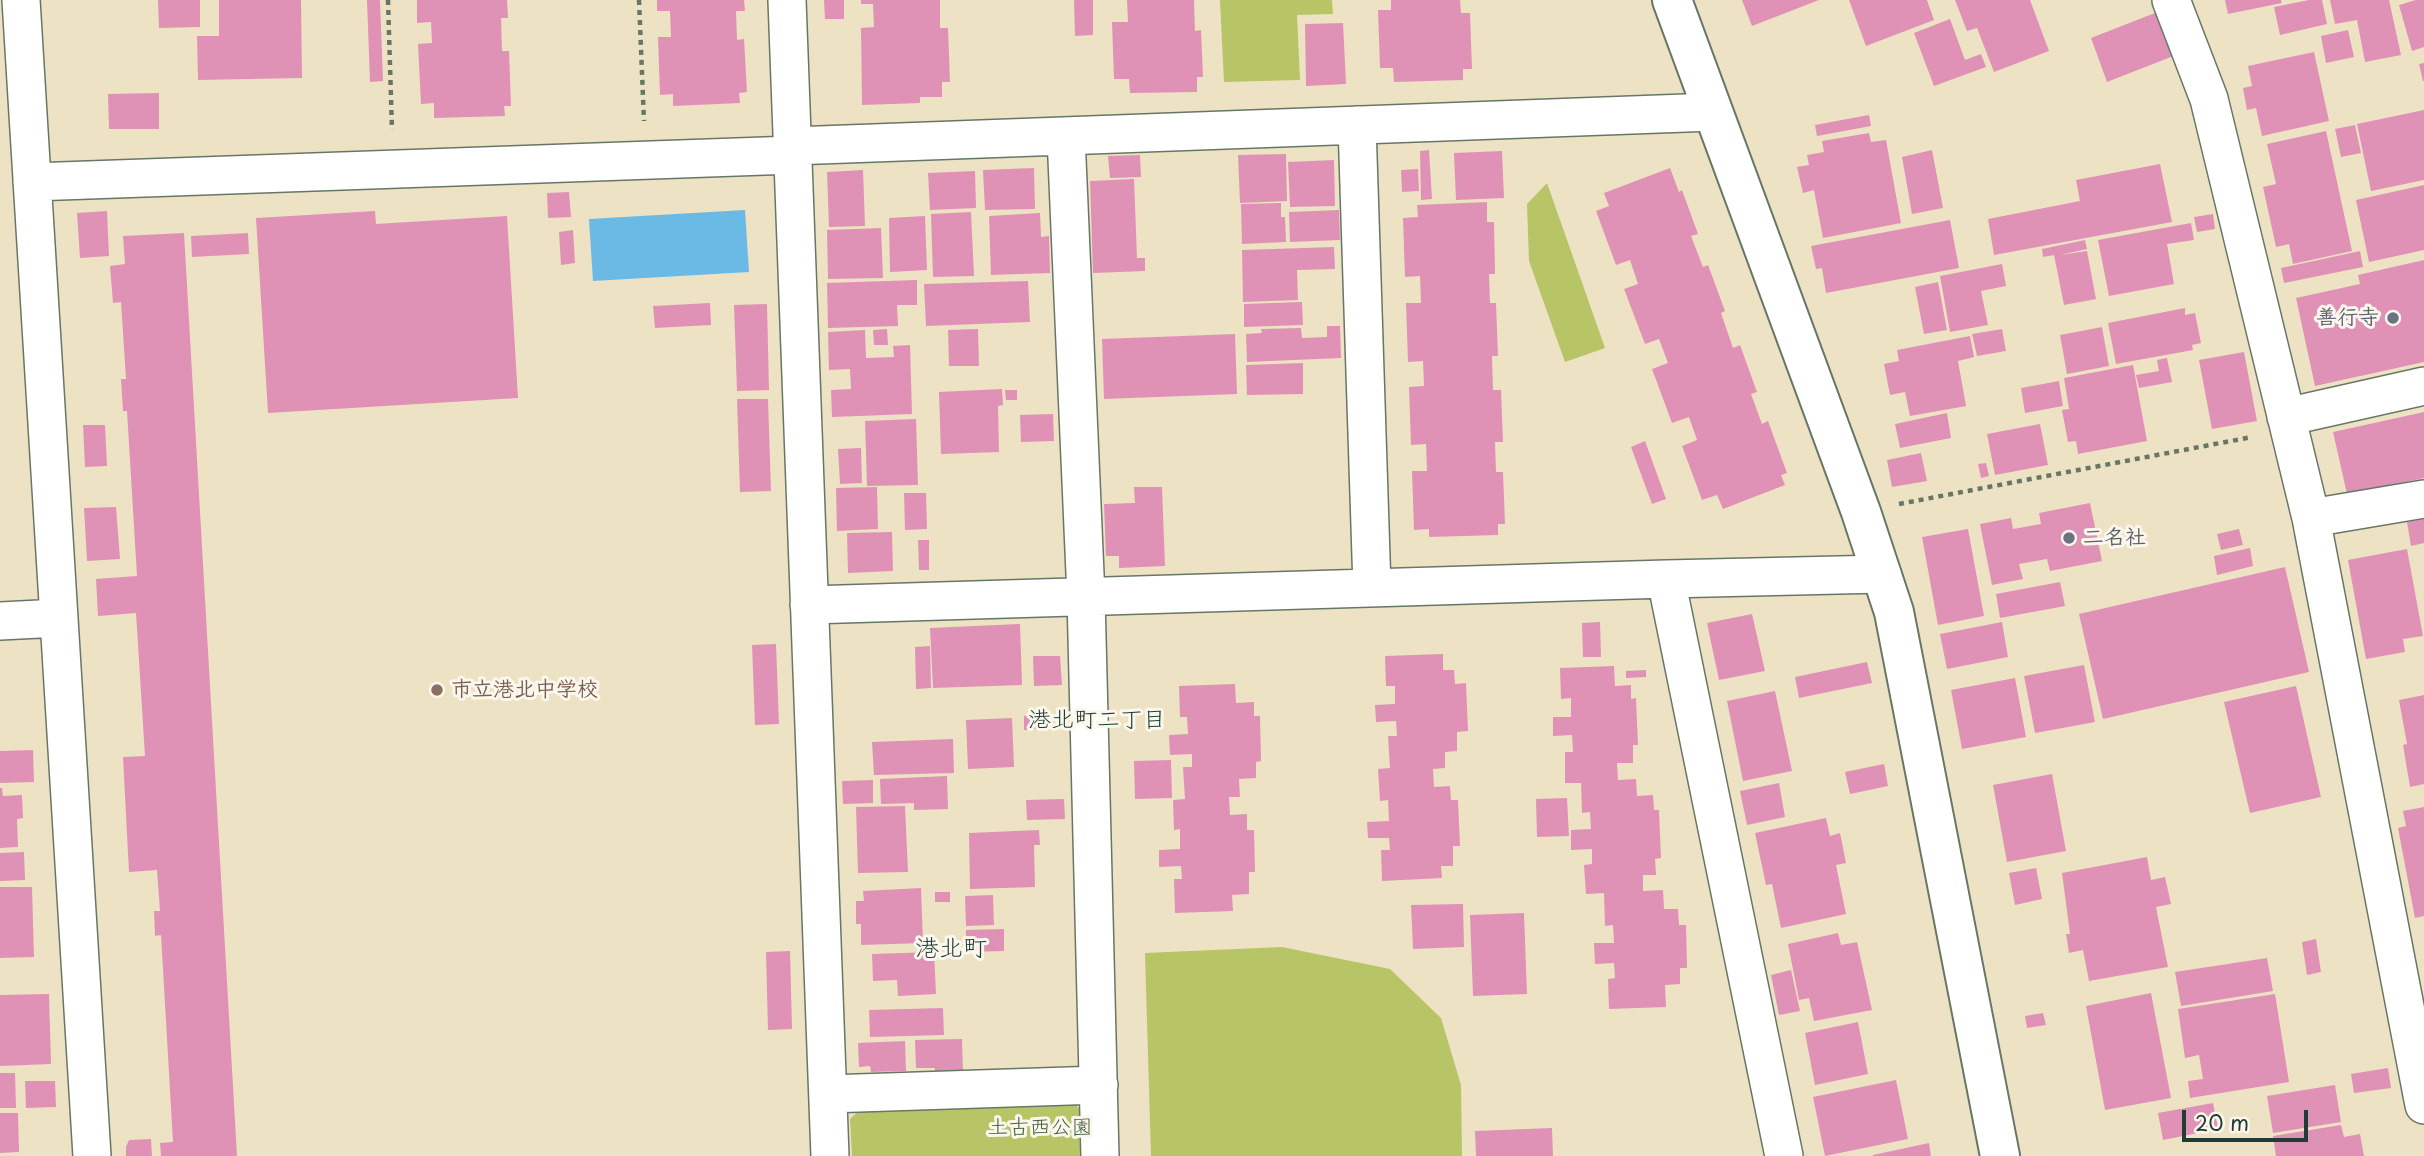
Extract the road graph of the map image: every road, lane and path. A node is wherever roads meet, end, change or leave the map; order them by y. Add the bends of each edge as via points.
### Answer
1 (21, 0) edge
2 (388, 0) edge
3 (639, 0) edge
4 (787, 0) edge
5 (1672, 0) edge
6 (2171, 0) edge
7 (1713, 111) junction
8 (1357, 125) junction
9 (1066, 136) junction
10 (792, 151) junction
11 (646, 160) junction
12 (393, 169) junction
13 (32, 182) junction
14 (2424, 386) edge
15 (2287, 423) junction
16 (2424, 499) edge
17 (1861, 512) junction
18 (2311, 518) junction
19 (1882, 575) junction
20 (1666, 579) junction
21 (1372, 588) junction
22 (1086, 597) junction
23 (809, 605) junction
24 (59, 618) junction
25 (0, 621) edge
26 (2419, 1057) edge
27 (1099, 1085) junction
28 (828, 1094) junction
29 (2424, 1105) edge
30 (92, 1156) edge
31 (830, 1156) edge
32 (1100, 1156) edge
33 (1784, 1156) edge
34 (2000, 1156) edge

1 - 13 street
2 - 12 path
3 - 11 path
4 - 10 street
5 - 7 street
6 - 15 street via 2209,99
7 - 8 street
7 - 17 street
8 - 9 street
8 - 21 street
9 - 10 street
9 - 22 street
10 - 11 street
10 - 23 street
11 - 12 street
12 - 13 street
13 - 24 street
14 - 15 street
15 - 17 path
15 - 18 street
16 - 18 street
17 - 19 street
18 - 26 street
19 - 20 street
19 - 34 street via 1894,612
20 - 21 street
20 - 33 street
21 - 22 street
22 - 23 street
22 - 27 street
23 - 28 street
24 - 25 street
24 - 30 street
26 - 29 street
27 - 28 street
27 - 32 street
28 - 31 street

